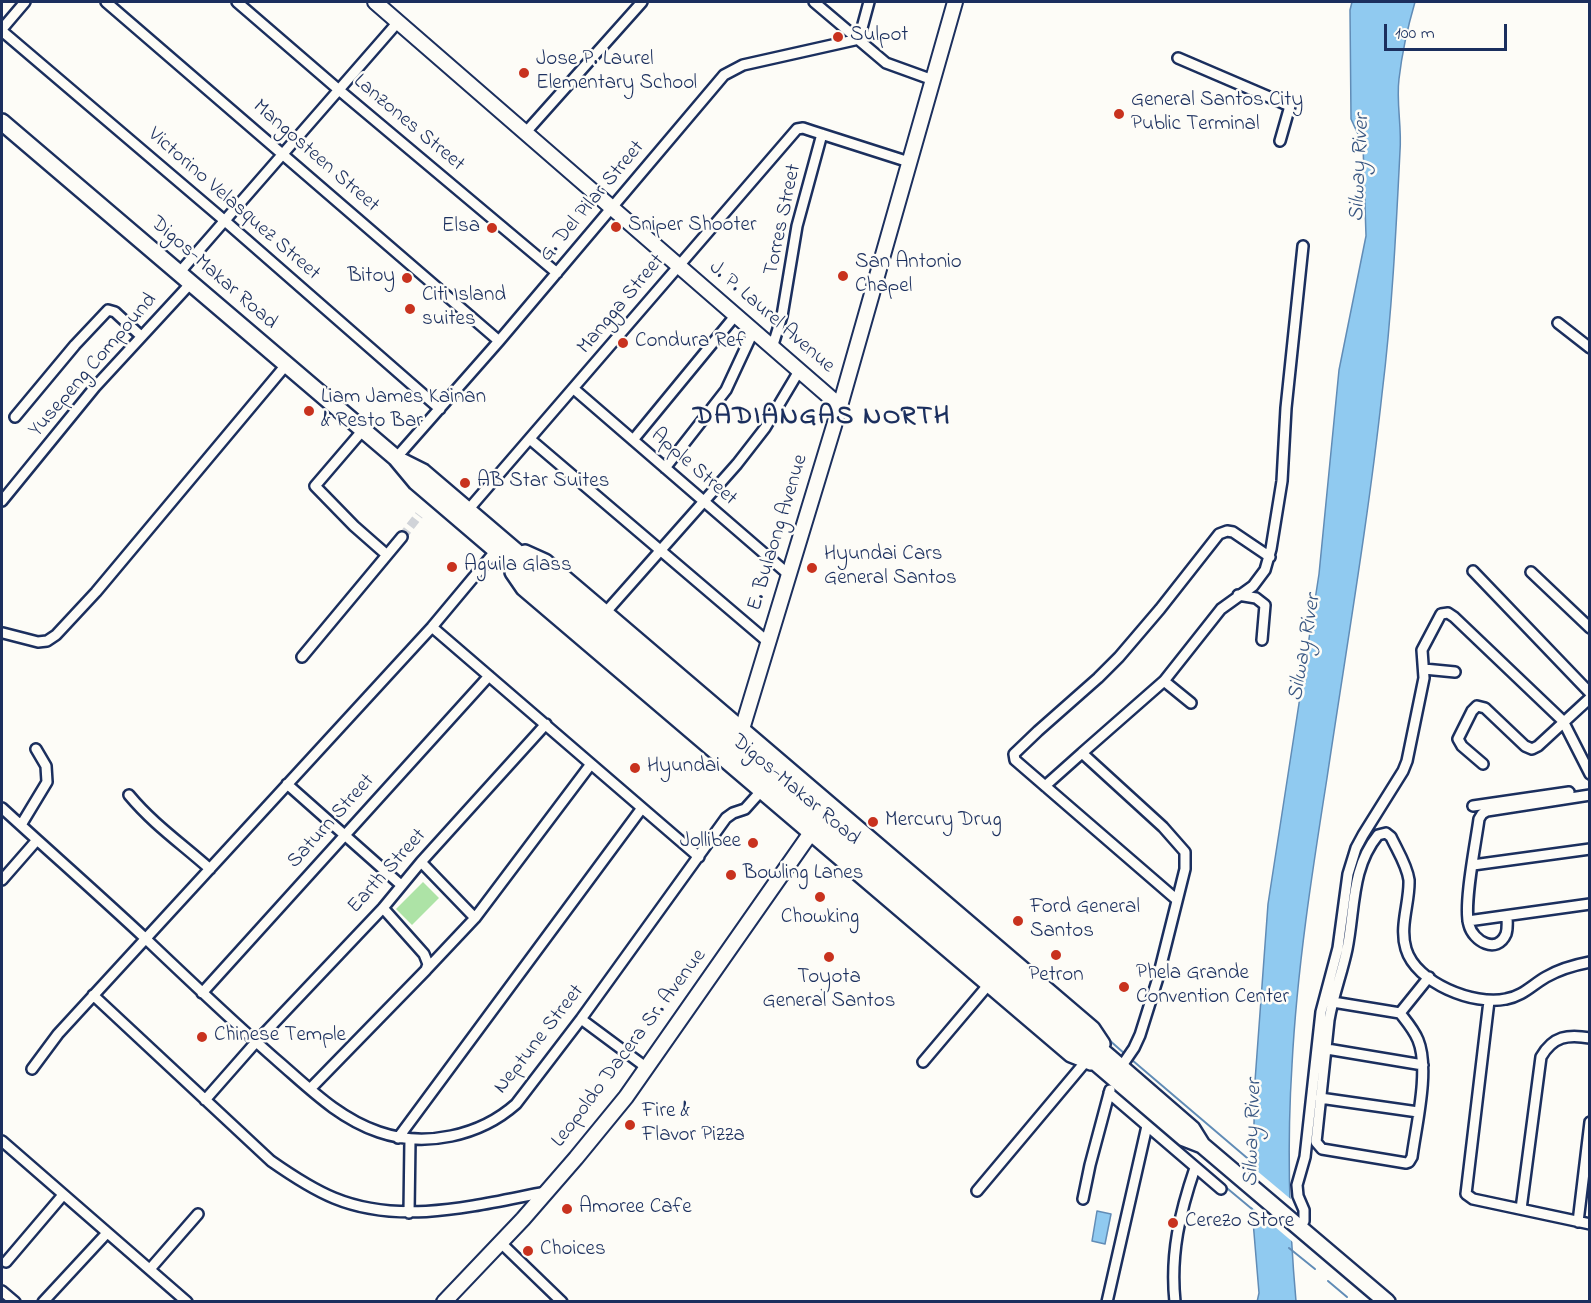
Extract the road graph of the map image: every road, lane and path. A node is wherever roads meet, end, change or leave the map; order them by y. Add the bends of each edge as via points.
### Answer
1 (25, 2) edge
2 (106, 2) edge
3 (237, 2) edge
4 (375, 2) edge
5 (642, 2) edge
6 (814, 2) edge
7 (869, 2) edge
8 (955, 2) edge
9 (398, 22) junction
10 (2, 30) edge
11 (859, 39) junction
12 (1178, 58) dead end
13 (933, 80) junction
14 (339, 90) junction
15 (2, 122) edge
16 (526, 132) junction
17 (822, 134) junction
18 (1280, 141) dead end
19 (284, 153) junction
20 (909, 162) junction
21 (612, 207) junction
22 (225, 221) junction
23 (1303, 246) dead end
24 (679, 266) junction
25 (179, 273) junction
26 (557, 273) junction
27 (191, 283) junction
28 (735, 316) junction
29 (1558, 323) dead end
30 (753, 332) junction
31 (141, 336) junction
32 (499, 341) junction
33 (1589, 346) edge
34 (772, 348) junction
35 (286, 365) junction
36 (799, 371) junction
37 (574, 389) junction
38 (840, 406) junction
39 (440, 409) junction
40 (15, 417) dead end
41 (363, 430) junction
42 (531, 440) junction
43 (633, 440) junction
44 (396, 458) junction
45 (665, 468) junction
46 (2, 501) edge
47 (704, 501) junction
48 (468, 510) junction
49 (402, 537) tunnel mouth
50 (503, 548) junction
51 (660, 551) junction
52 (387, 555) junction
53 (1270, 557) junction
54 (1473, 571) dead end
55 (1531, 572) dead end
56 (788, 574) junction
57 (1238, 595) junction
58 (605, 613) junction
59 (432, 627) junction
60 (1590, 628) edge
61 (3, 633) edge
62 (1262, 640) dead end
63 (768, 642) junction
64 (302, 657) dead end
65 (1424, 669) junction
66 (1455, 672) dead end
67 (489, 676) junction
68 (1164, 681) junction
69 (1590, 693) edge
70 (1590, 698) edge
71 (1191, 703) dead end
72 (1563, 721) junction
73 (546, 724) junction
74 (742, 730) junction
75 (36, 748) dead end
76 (1082, 753) junction
77 (591, 764) junction
78 (731, 764) junction
79 (1483, 764) dead end
80 (1590, 774) edge
81 (287, 784) junction
82 (1045, 786) junction
83 (1590, 789) edge
84 (762, 790) junction
85 (129, 795) dead end
86 (1590, 795) edge
87 (830, 805) junction
88 (1473, 806) dead end
89 (2, 808) edge
90 (642, 808) junction
91 (21, 825) junction
92 (811, 832) junction
93 (345, 835) junction
94 (37, 840) junction
95 (1590, 849) edge
96 (699, 857) junction
97 (421, 862) junction
98 (1473, 865) junction
99 (210, 869) junction
100 (2, 880) edge
101 (401, 885) junction
102 (1177, 900) junction
103 (1590, 904) edge
104 (382, 908) junction
105 (1507, 916) junction
106 (475, 918) junction
107 (1468, 921) junction
108 (146, 939) junction
109 (1590, 962) edge
110 (426, 970) junction
111 (1429, 977) junction
112 (989, 984) junction
113 (202, 993) junction
114 (93, 995) junction
115 (1489, 1001) junction
116 (1333, 1002) junction
117 (1400, 1013) junction
118 (581, 1019) junction
119 (1590, 1038) edge
120 (256, 1042) junction
121 (1327, 1049) junction
122 (1087, 1060) junction
123 (923, 1062) dead end
124 (1423, 1065) junction
125 (1112, 1066) junction
126 (647, 1068) junction
127 (32, 1069) dead end
128 (310, 1089) junction
129 (1109, 1093) junction
130 (1320, 1098) junction
131 (205, 1100) junction
132 (1418, 1112) junction
133 (1590, 1122) edge
134 (1147, 1126) junction
135 (398, 1138) junction
136 (410, 1139) junction
137 (2, 1141) edge
138 (1587, 1167) edge
139 (1195, 1168) junction
140 (1221, 1189) dead end
141 (547, 1191) junction
142 (976, 1191) dead end
143 (63, 1195) junction
144 (1083, 1199) dead end
145 (1521, 1209) junction
146 (409, 1212) junction
147 (198, 1214) dead end
148 (1578, 1222) junction
149 (1590, 1224) edge
150 (1298, 1226) junction
151 (107, 1233) junction
152 (501, 1243) junction
153 (6, 1262) dead end
154 (150, 1269) junction
155 (2, 1291) edge
156 (15, 1302) edge
157 (44, 1302) edge
158 (187, 1302) edge
159 (444, 1302) edge
160 (562, 1302) edge
161 (1107, 1302) edge
162 (1175, 1302) edge
163 (1387, 1302) edge

1 - 10 street
2 - 19 street, Mangosteen Street
3 - 14 street, Lanzones Street
4 - 9 main road, J. P. Laurel Avenue
5 - 16 street
6 - 11 street
7 - 11 street
8 - 13 main road, E. Bulaong Avenue
9 - 14 street
9 - 16 main road, J. P. Laurel Avenue
10 - 22 street, Victorino Velasquez Street
11 - 13 street via 886,63
11 - 21 street, G. Del Pilar Street via 729,71
12 - 18 street via 1290,106
13 - 20 main road, E. Bulaong Avenue
14 - 19 street
14 - 26 street, Lanzones Street
15 - 25 main road, Digos-Makar Road
16 - 21 main road, J. P. Laurel Avenue
17 - 20 street, Mangga Street
17 - 24 street, Mangga Street via 797,129
17 - 34 street, Torres Street via 797,226 782,316
19 - 22 street
19 - 32 street, Mangosteen Street
20 - 38 main road, E. Bulaong Avenue
21 - 24 main road, J. P. Laurel Avenue
21 - 26 street, G. Del Pilar Street
22 - 25 street
22 - 39 street, Victorino Velasquez Street
23 - 53 street via 1282,481
24 - 28 main road, J. P. Laurel Avenue
24 - 37 street, Mangga Street
25 - 27 main road, Digos-Makar Road
26 - 32 street, G. Del Pilar Street
27 - 31 street, Yusepeng Compound
27 - 35 main road, Digos-Makar Road
28 - 30 main road, J. P. Laurel Avenue
28 - 43 street
29 - 33 street
30 - 34 main road, J. P. Laurel Avenue
30 - 45 street via 726,390
31 - 40 street via 108,310
31 - 46 street, Yusepeng Compound
32 - 39 street, G. Del Pilar Street
34 - 36 main road, J. P. Laurel Avenue
35 - 41 main road, Digos-Makar Road
35 - 61 street via 56,635 38,642
36 - 38 main road, J. P. Laurel Avenue
36 - 47 street via 765,428
37 - 42 street, Mangga Street
37 - 43 street, Apple Street
38 - 56 main road, E. Bulaong Avenue
39 - 44 street, G. Del Pilar Street
41 - 44 main road, Digos-Makar Road
41 - 52 street via 315,486
42 - 48 street, Mangga Street
42 - 51 street
43 - 45 street, Apple Street
44 - 48 main road, Digos-Makar Road via 423,472
44 - 50 main road, Digos-Makar Road via 416,482
45 - 47 street, Apple Street
47 - 51 street
47 - 56 street, Apple Street
48 - 50 main road, Digos-Makar Road
49 - 52 street
50 - 58 main road, Digos-Makar Road via 546,562
50 - 59 street
50 - 78 main road, Digos-Makar Road via 524,588
50 - 125 main road, Digos-Makar Road
51 - 58 street
51 - 63 street
52 - 64 street
53 - 57 street via 1260,579
53 - 82 street via 1233,532 1223,531 1214,539 1119,657 1015,752 1015,760
54 - 69 street
55 - 60 street
56 - 63 main road, E. Bulaong Avenue
57 - 62 street via 1256,598 1265,605
57 - 68 street via 1202,630
58 - 74 main road, Digos-Makar Road
59 - 67 street
59 - 81 street
63 - 74 main road, E. Bulaong Avenue
65 - 66 street
65 - 72 street via 1422,650 1439,616 1448,613
65 - 150 street via 1407,761 1363,835 1348,874 1338,948 1321,1012 1305,1157 1297,1185 1304,1221
67 - 73 street
67 - 93 street, Saturn Street
68 - 71 street
68 - 76 street
70 - 72 street
72 - 79 street via 1532,749 1478,706 1458,739
72 - 80 street
73 - 77 street
73 - 97 street, Earth Street
74 - 78 main road, E. Bulaong Avenue
74 - 87 main road, Digos-Makar Road
75 - 91 street via 46,766 47,782
76 - 82 street
76 - 102 street via 1182,846 1185,869
77 - 90 street
77 - 106 street
78 - 84 main road, Digos-Makar Road
81 - 93 street
81 - 99 street
82 - 102 street
83 - 88 street
84 - 92 main road, Digos-Makar Road
84 - 96 street, Neptune Street via 745,809 726,818
85 - 99 street via 166,833
86 - 98 street via 1483,812
87 - 92 main road, Leopoldo Dacera Sr. Avenue
87 - 125 main road, Digos-Makar Road via 1092,1029
89 - 91 street, Neptune Street
90 - 96 street
90 - 135 street
91 - 94 street, Neptune Street
92 - 112 main road, Digos-Makar Road
92 - 126 main road, Leopoldo Dacera Sr. Avenue
93 - 101 street
93 - 113 street, Saturn Street
94 - 100 street
94 - 108 street, Neptune Street
95 - 98 street
96 - 118 street, Neptune Street
97 - 101 street, Earth Street
97 - 106 street
98 - 107 street
99 - 108 street
101 - 104 street, Earth Street
102 - 125 street via 1140,1035 1134,1048
103 - 105 street
104 - 110 street via 427,959
104 - 120 street, Earth Street
105 - 107 street
105 - 107 street via 1506,933 1496,944 1479,941 1471,933
106 - 110 street
108 - 113 street, Neptune Street
108 - 114 street
109 - 115 street via 1557,971 1518,996
110 - 128 street
111 - 115 street via 1460,995
111 - 116 street via 1406,949 1407,871 1391,837 1380,834 1357,875 1347,948
111 - 117 street
112 - 122 main road, Digos-Makar Road via 1071,1054
112 - 123 street
113 - 120 street, Neptune Street
114 - 127 street
114 - 131 street
115 - 145 street via 1466,1191 1473,1199
116 - 117 street
116 - 121 street
117 - 124 street via 1418,1040
118 - 126 street
118 - 136 street, Neptune Street via 507,1112 463,1133
119 - 145 street via 1566,1036 1541,1057
120 - 128 street, Neptune Street
120 - 131 street, Earth Street
121 - 124 street
121 - 130 street
122 - 125 main road, Digos-Makar Road
122 - 142 street
124 - 132 street
125 - 129 street
125 - 150 main road, Digos-Makar Road via 1184,1138 1202,1145
126 - 141 main road, Leopoldo Dacera Sr. Avenue
128 - 135 street, Neptune Street via 358,1124
129 - 134 street
129 - 144 street
130 - 132 street
130 - 132 street via 1318,1146 1404,1163 1412,1157
131 - 146 street via 271,1161 302,1181 351,1204
133 - 138 street
134 - 139 street
134 - 161 street
135 - 136 street, Neptune Street
136 - 146 street
137 - 143 street
138 - 148 street
139 - 140 street
139 - 162 street via 1181,1208 1173,1272
141 - 146 street via 450,1210
141 - 152 main road, Leopoldo Dacera Sr. Avenue
143 - 151 street
143 - 153 street
145 - 148 street
147 - 154 street
148 - 149 street
150 - 163 main road, Digos-Makar Road
151 - 154 street
151 - 157 street
152 - 159 main road, Leopoldo Dacera Sr. Avenue
152 - 160 street
154 - 158 street
155 - 156 street

